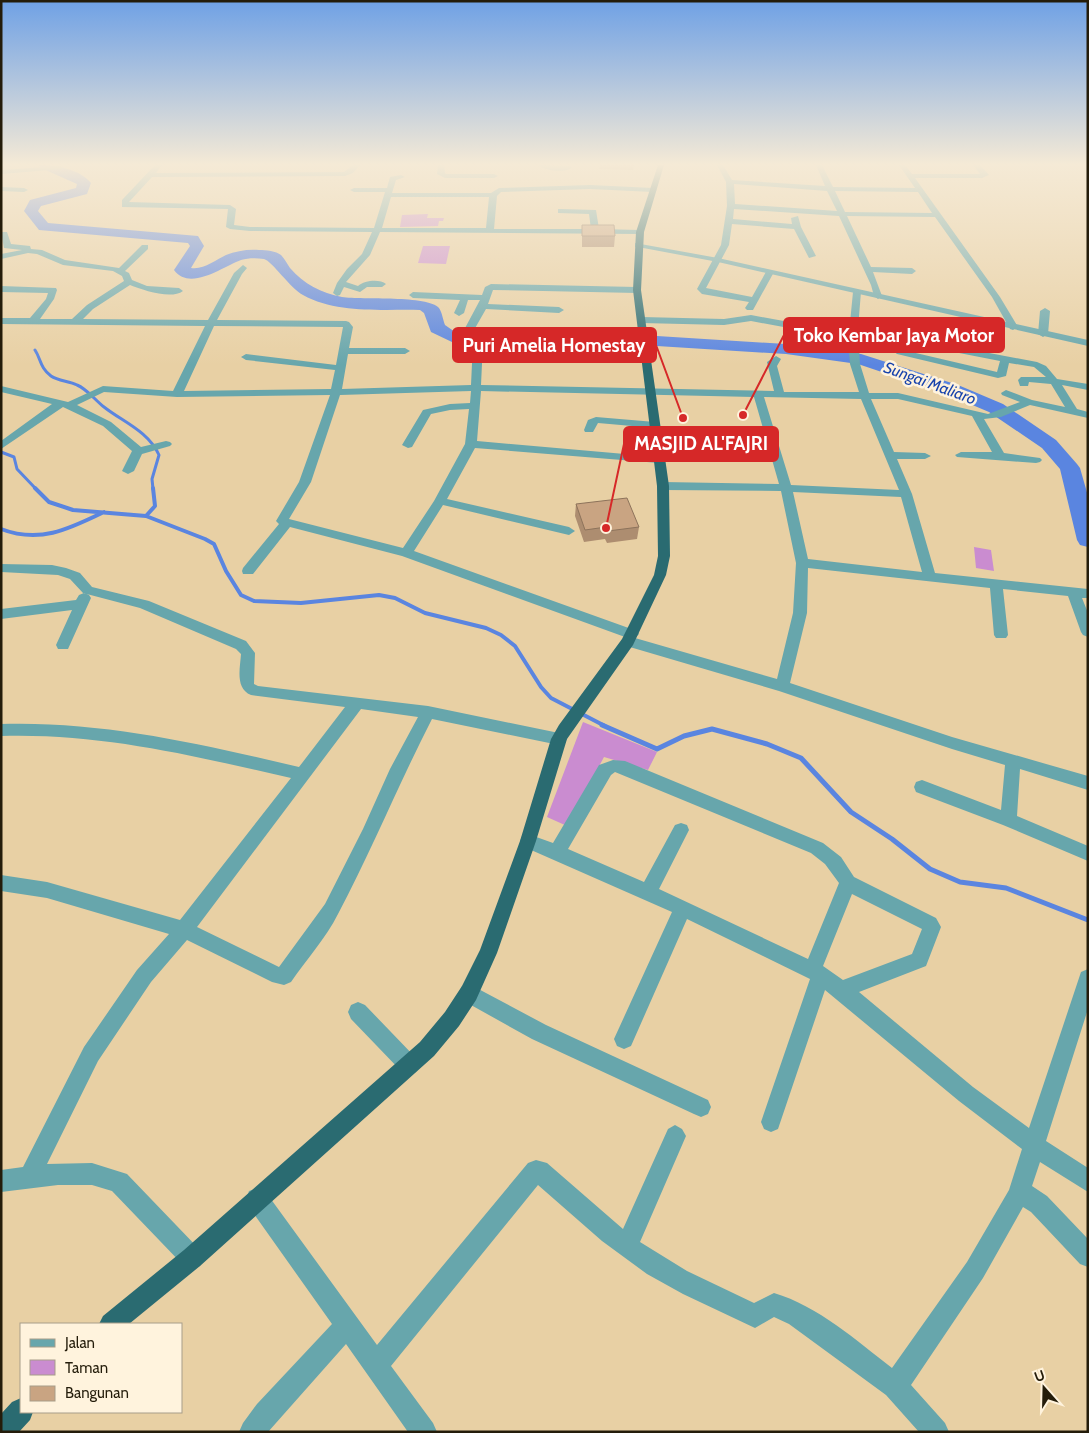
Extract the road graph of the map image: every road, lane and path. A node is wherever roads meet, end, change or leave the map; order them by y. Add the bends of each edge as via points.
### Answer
1 (376, 232) edge
2 (582, 232) edge
3 (595, 232) joint
4 (640, 232) joint
5 (726, 232) edge
6 (800, 232) edge
7 (849, 232) edge
8 (948, 232) edge
9 (4, 234) dead end
10 (638, 245) junction
11 (145, 247) dead end
12 (28, 252) junction
13 (812, 256) dead end
14 (1, 257) edge
15 (718, 260) junction
16 (244, 268) dead end
17 (867, 269) junction
18 (120, 271) junction
19 (912, 271) dead end
20 (770, 272) junction
21 (129, 282) junction
22 (341, 283) junction
23 (382, 284) dead end
24 (1, 289) edge
25 (637, 290) junction
26 (179, 291) dead end
27 (857, 292) junction
28 (337, 293) dead end
29 (413, 295) dead end
30 (878, 296) junction
31 (465, 297) junction
32 (754, 300) junction
33 (484, 302) junction
34 (559, 310) dead end
35 (1045, 311) dead end
36 (459, 313) dead end
37 (746, 318) junction
38 (642, 320) junction
39 (1, 321) edge
40 (33, 321) junction
41 (75, 321) junction
42 (211, 323) junction
43 (1013, 327) junction
44 (854, 333) junction
45 (470, 334) dead end
46 (1044, 334) junction
47 (900, 338) junction
48 (478, 342) dead end
49 (1088, 343) edge
50 (344, 351) junction
51 (405, 351) dead end
52 (246, 358) dead end
53 (776, 359) dead end
54 (1005, 359) junction
55 (339, 368) junction
56 (1054, 381) junction
57 (1024, 384) dead end
58 (1088, 387) edge
59 (476, 388) junction
60 (1, 389) edge
61 (336, 392) junction
62 (652, 393) junction
63 (1006, 393) dead end
64 (177, 394) junction
65 (758, 395) junction
66 (780, 395) junction
67 (865, 396) junction
68 (1030, 402) junction
69 (65, 404) junction
70 (475, 406) junction
71 (1074, 413) junction
72 (976, 414) junction
73 (1088, 415) edge
74 (656, 425) junction
75 (589, 430) dead end
76 (166, 444) dead end
77 (470, 444) junction
78 (408, 445) dead end
79 (1, 446) edge
80 (138, 450) junction
81 (890, 455) junction
82 (961, 455) dead end
83 (926, 456) dead end
84 (1000, 456) junction
85 (659, 460) junction
86 (1036, 460) dead end
87 (128, 471) dead end
88 (663, 486) junction
89 (786, 488) junction
90 (906, 494) junction
91 (440, 501) junction
92 (287, 522) junction
93 (569, 531) dead end
94 (406, 553) junction
95 (802, 563) junction
96 (1, 568) edge
97 (248, 571) dead end
98 (929, 575) junction
99 (996, 584) junction
100 (88, 590) junction
101 (1073, 592) junction
102 (1088, 594) edge
103 (81, 604) junction
104 (1, 614) edge
105 (1088, 632) edge
106 (1001, 635) dead end
107 (630, 638) junction
108 (63, 645) dead end
109 (782, 686) junction
110 (357, 703) junction
111 (428, 712) junction
112 (1, 730) edge
113 (561, 734) junction
114 (1013, 761) junction
115 (304, 774) junction
116 (1088, 783) edge
117 (922, 787) dead end
118 (1009, 820) junction
119 (681, 830) dead end
120 (528, 841) junction
121 (557, 852) junction
122 (1088, 854) edge
123 (1, 883) edge
124 (848, 883) junction
125 (648, 892) junction
126 (683, 908) junction
127 (184, 930) junction
128 (817, 973) junction
129 (1088, 978) edge
130 (840, 990) junction
131 (469, 993) junction
132 (358, 1012) dead end
133 (624, 1039) dead end
134 (409, 1065) junction
135 (701, 1107) dead end
136 (771, 1122) dead end
137 (675, 1136) dead end
138 (1034, 1146) junction
139 (29, 1178) junction
140 (1, 1181) edge
141 (1088, 1181) edge
142 (1018, 1195) junction
143 (257, 1200) junction
144 (627, 1246) junction
145 (1088, 1256) edge
146 (192, 1258) junction
147 (112, 1323) edge
148 (347, 1326) junction
149 (376, 1365) junction
150 (895, 1386) junction
151 (20, 1412) edge
152 (2, 1432) edge
153 (252, 1432) edge
154 (424, 1432) edge
155 (936, 1432) edge

1 - 22 street via 366,255
2 - 3 street
3 - 4 street
4 - 10 highway
5 - 15 street
6 - 13 street
7 - 17 street
8 - 43 street via 996,297
9 - 12 street via 7,246 26,248
10 - 15 street
10 - 25 highway
11 - 18 street
12 - 14 street
12 - 18 street via 45,254 68,263
15 - 20 street
15 - 32 street via 701,290
16 - 42 street via 238,273
17 - 19 street
17 - 30 street
18 - 21 street
20 - 27 street
20 - 32 street
21 - 26 street via 147,290
21 - 41 street
22 - 23 street via 360,289 365,284
22 - 28 street
24 - 40 street via 53,290
25 - 33 street via 494,287 488,289
25 - 38 highway
27 - 30 street
27 - 44 street
29 - 31 street
30 - 43 street
31 - 33 street
31 - 36 street
32 - 37 street
33 - 34 street via 544,313
33 - 45 street via 469,330
35 - 46 street
37 - 38 street via 724,322
37 - 44 street
38 - 62 highway
39 - 40 street
40 - 41 street
41 - 42 street
42 - 50 street via 342,323 348,327
42 - 64 street
43 - 46 street
44 - 47 street
44 - 67 street via 855,364
46 - 49 street
47 - 54 street
47 - 54 street via 896,350 900,352 998,375 1002,374
48 - 59 street
50 - 51 street
50 - 55 street
52 - 55 street
53 - 66 street via 772,366
54 - 56 street via 1040,366
55 - 61 street
56 - 57 street via 1025,379
56 - 58 street
56 - 71 street
59 - 61 street
59 - 62 street
59 - 70 street
60 - 69 street
61 - 64 street
61 - 92 street via 305,482 281,520
62 - 65 street
62 - 74 highway
63 - 68 street
64 - 69 street via 97,390
65 - 66 street
65 - 89 street
66 - 67 street
67 - 72 street via 908,398
67 - 81 street
68 - 71 street
68 - 72 street via 998,415
69 - 79 street
69 - 80 street via 107,424
70 - 77 street
70 - 78 street via 427,412
71 - 73 street
72 - 84 street
74 - 75 street via 596,420
74 - 85 highway
76 - 80 street
77 - 85 street
77 - 91 street
80 - 87 street
81 - 83 street
81 - 90 street
82 - 84 street
84 - 86 street
85 - 88 highway
88 - 89 street
88 - 107 highway via 666,533 660,575
89 - 90 street
89 - 95 street
90 - 98 street
91 - 93 street
91 - 94 street
92 - 94 street
92 - 97 street
94 - 107 street
95 - 98 street
95 - 109 street via 800,613
96 - 100 street via 61,571 75,576
98 - 99 street
99 - 101 street
99 - 106 street
100 - 103 street
100 - 110 street via 144,604 241,645 248,653 246,684 256,692
101 - 102 street
101 - 105 street
103 - 104 street
103 - 108 street
107 - 109 street
107 - 113 highway
109 - 114 street
110 - 111 street
110 - 115 street
111 - 113 street
111 - 127 street via 331,910 285,974 279,976
112 - 115 street via 39,729 123,737 170,744
113 - 120 highway
114 - 116 street
114 - 118 street
115 - 127 street
117 - 118 street
118 - 122 street
119 - 125 street
120 - 121 street
120 - 131 highway via 488,953
121 - 124 street via 605,770 619,766 817,848 836,862
121 - 125 street
123 - 127 street via 47,890
124 - 128 street
124 - 130 street via 932,926 919,960
125 - 126 street
126 - 128 street
126 - 133 street
127 - 139 street via 144,976 91,1054
128 - 130 street
128 - 136 street
129 - 138 street
130 - 138 street
131 - 134 highway via 428,1048
131 - 135 street via 539,1032
132 - 134 street
134 - 143 highway
137 - 144 street
138 - 141 street
138 - 142 street
139 - 140 street
139 - 146 street via 92,1174 119,1182
142 - 145 street via 1031,1197
142 - 150 street via 975,1270
143 - 146 highway
143 - 148 street
144 - 149 street via 536,1171
144 - 150 street via 657,1267 755,1316 777,1305 852,1353
146 - 147 highway
148 - 149 street
148 - 153 street via 266,1412
149 - 154 street
150 - 155 street
151 - 152 highway

